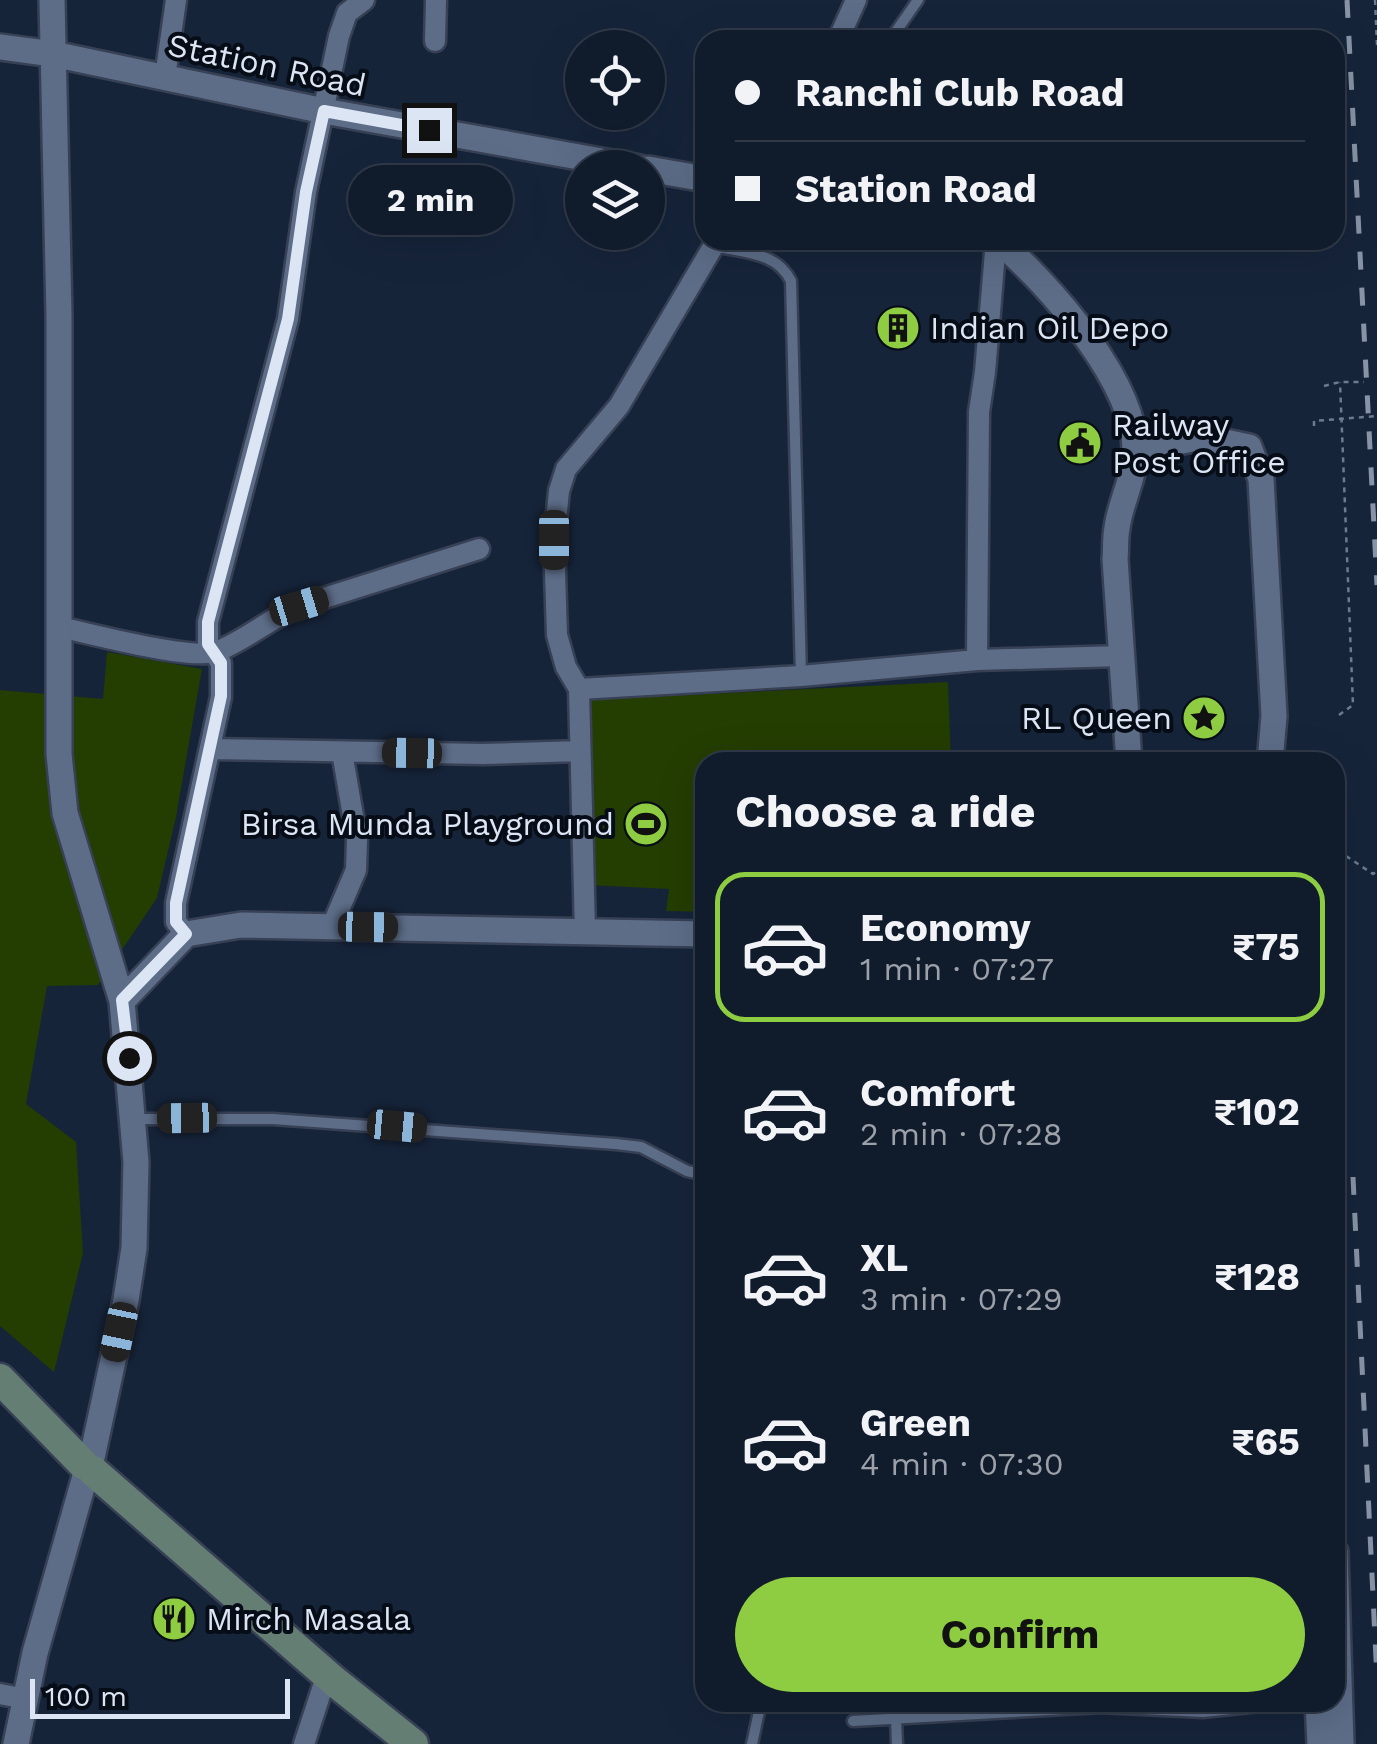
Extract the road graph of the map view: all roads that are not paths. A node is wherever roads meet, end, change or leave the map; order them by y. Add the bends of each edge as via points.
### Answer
1 (52, 0) edge
2 (176, 0) edge
3 (436, 0) edge
4 (856, 0) edge
5 (918, 0) edge
6 (361, 1) edge
7 (842, 30) edge
8 (897, 30) edge
9 (435, 41) dead end
10 (0, 46) edge
11 (53, 54) junction
12 (165, 77) junction
13 (324, 111) junction
14 (565, 154) edge
15 (665, 172) edge
16 (695, 177) edge
17 (711, 250) edge
18 (740, 250) edge
19 (1007, 250) edge
20 (1014, 250) edge
21 (1135, 452) junction
22 (479, 549) dead end
23 (59, 627) junction
24 (214, 654) junction
25 (1122, 656) junction
26 (977, 660) junction
27 (801, 676) junction
28 (579, 689) junction
29 (210, 749) junction
30 (580, 751) junction
31 (342, 752) junction
32 (1128, 752) edge
33 (1271, 752) edge
34 (332, 926) junction
35 (584, 932) junction
36 (186, 934) junction
37 (695, 934) edge
38 (122, 1000) junction
39 (133, 1119) junction
40 (695, 1173) edge
41 (0, 1380) edge
42 (88, 1467) junction
43 (326, 1674) junction
44 (0, 1694) edge
45 (26, 1699) junction
46 (759, 1712) edge
47 (1016, 1712) edge
48 (1318, 1712) edge
49 (1339, 1712) edge
50 (896, 1719) junction
51 (853, 1722) dead end
52 (16, 1744) edge
53 (304, 1744) edge
54 (413, 1744) edge
55 (752, 1744) edge
56 (898, 1744) edge
57 (1320, 1744) edge
58 (1340, 1744) edge

1 - 11 street
2 - 12 street
3 - 9 street
4 - 7 street
5 - 8 lane
6 - 13 street via 347,13
10 - 11 street, Station Road
11 - 12 street, Station Road
11 - 23 street
12 - 13 street, Station Road
13 - 14 street, Station Road
13 - 24 street via 288,319 208,622
15 - 16 street
17 - 28 street via 619,406 566,468 559,491 557,635
18 - 27 lane via 773,259 792,281
19 - 26 street via 979,412
20 - 21 street via 1114,378 1128,407
21 - 25 street via 1117,526
21 - 33 street via 1202,437 1249,446 1261,479
22 - 24 street via 299,606
23 - 24 street
23 - 38 street via 66,813
24 - 29 street via 221,663 221,696
25 - 26 street
25 - 32 street
26 - 27 street
27 - 28 street
28 - 30 street
29 - 31 street
29 - 36 street via 176,903 176,922
30 - 31 street
30 - 35 street
31 - 34 street via 356,870
34 - 35 street
34 - 36 street via 241,924
35 - 37 street
36 - 38 street
38 - 39 street
39 - 40 lane via 273,1119 616,1144 641,1147
39 - 42 street via 134,1248
41 - 42 main road
42 - 43 main road
42 - 45 street
43 - 53 street
43 - 54 main road
44 - 45 street
45 - 52 street
46 - 55 lane
47 - 50 lane
48 - 57 street
49 - 58 street
50 - 51 lane
50 - 56 lane

